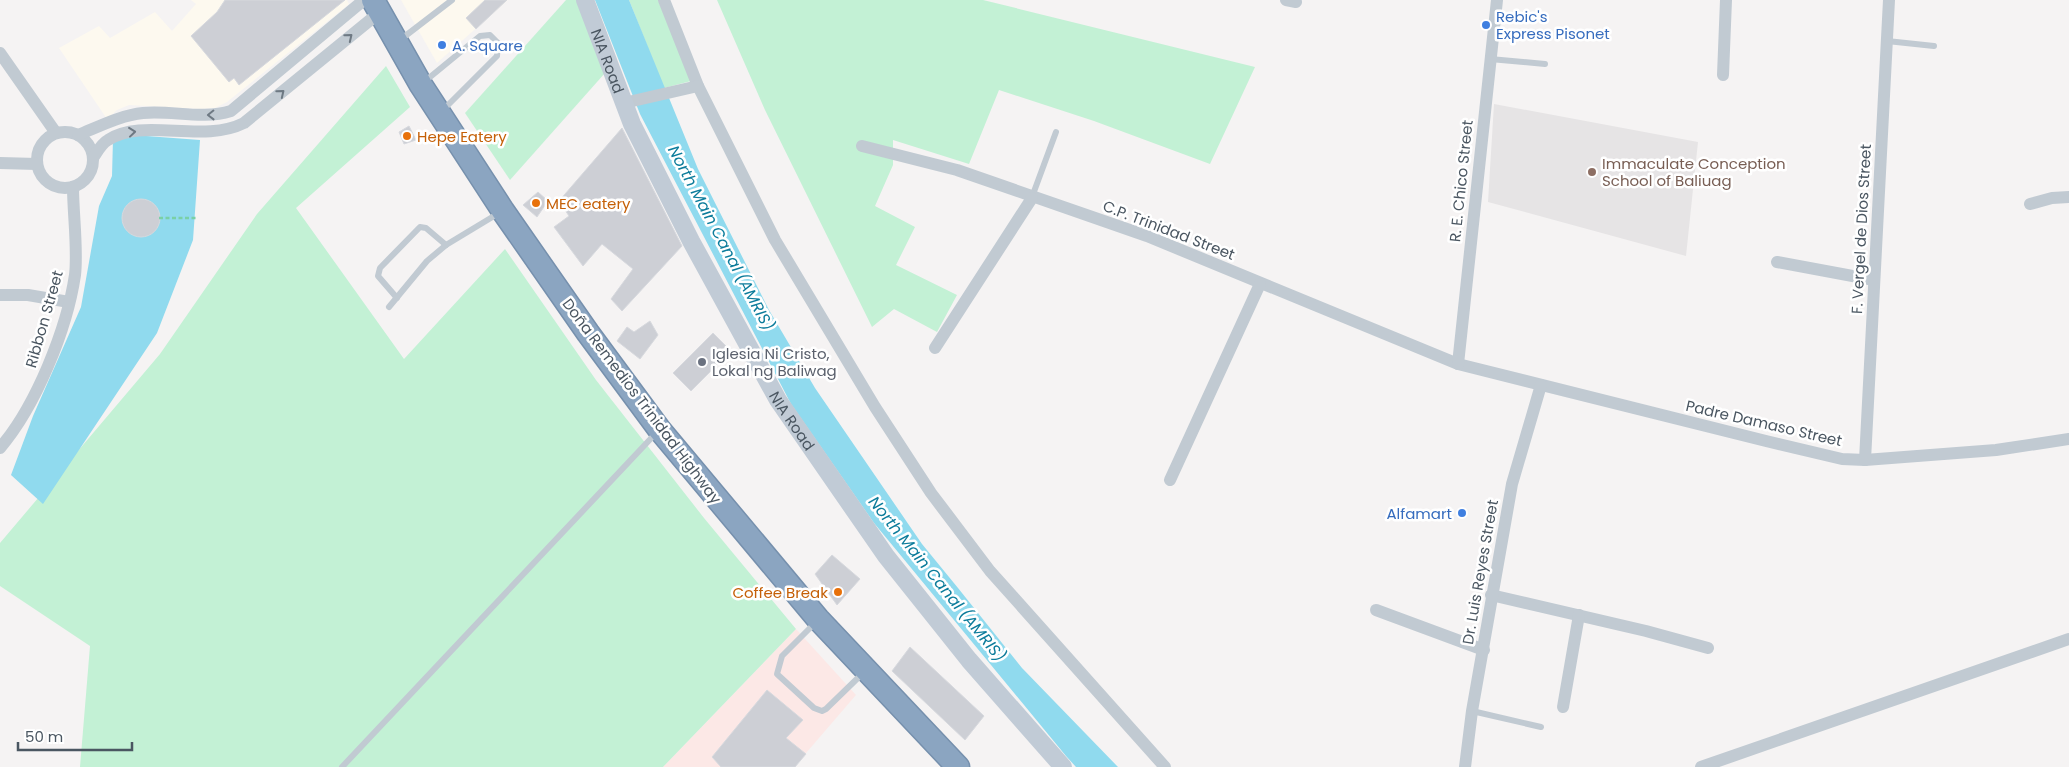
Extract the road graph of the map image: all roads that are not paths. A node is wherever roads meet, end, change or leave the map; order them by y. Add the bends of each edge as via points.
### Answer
1 (452, 0) edge
2 (585, 0) edge
3 (664, 0) edge
4 (1497, 0) edge
5 (1726, 0) edge
6 (1889, 0) edge
7 (372, 4) edge
8 (1887, 41) junction
9 (397, 42) junction
10 (1934, 46) dead end
11 (0, 53) edge
12 (1490, 58) junction
13 (1545, 64) dead end
14 (1723, 75) dead end
15 (421, 85) junction
16 (698, 86) junction
17 (630, 102) junction
18 (440, 113) junction
19 (1056, 132) dead end
20 (56, 133) junction
21 (78, 134) junction
22 (862, 146) dead end
23 (93, 158) junction
24 (0, 163) edge
25 (37, 164) junction
26 (73, 187) junction
27 (2069, 197) edge
28 (1032, 198) junction
29 (2030, 204) dead end
30 (503, 210) junction
31 (446, 245) junction
32 (1777, 262) dead end
33 (1874, 280) junction
34 (1260, 284) junction
35 (0, 295) edge
36 (397, 298) junction
37 (69, 302) junction
38 (389, 307) dead end
39 (935, 348) dead end
40 (1458, 364) junction
41 (1541, 385) junction
42 (659, 430) junction
43 (2069, 439) edge
44 (0, 448) edge
45 (1866, 460) junction
46 (1170, 480) dead end
47 (1491, 595) junction
48 (1376, 610) dead end
49 (1579, 615) junction
50 (818, 619) junction
51 (2069, 639) edge
52 (1708, 648) dead end
53 (1484, 650) junction
54 (866, 670) junction
55 (1563, 707) dead end
56 (1472, 711) junction
57 (1541, 727) dead end
58 (955, 766) edge
59 (342, 767) edge
60 (1064, 767) edge
61 (1165, 767) edge
62 (1465, 767) edge
63 (1701, 767) edge

1 - 9 lane
2 - 17 street, NIA Road
3 - 16 street
4 - 12 street, R. E. Chico Street
5 - 14 street
6 - 8 street, F. Vergel de Dios Street
7 - 9 highway, Doña Remedios Trinidad Highway
7 -> 21 street via 231,111 217,115 129,114
23 -> 7 street via 106,140 126,132 208,132 229,130 244,123
8 - 10 lane
8 - 33 street, F. Vergel de Dios Street
9 - 15 highway, Doña Remedios Trinidad Highway
11 - 20 street
12 - 13 lane
12 - 40 street, R. E. Chico Street
15 - 18 highway, Doña Remedios Trinidad Highway
15 - 18 lane via 480,36 490,35 498,43 497,56
16 - 17 street
16 - 61 street via 775,240 875,408 931,493 990,572
17 - 60 street, NIA Road via 632,124 691,241 778,400 886,556 969,660
18 - 30 highway, Doña Remedios Trinidad Highway
19 - 28 lane
20 - 21 street
20 - 25 street via 39,149
21 - 23 street via 85,140
22 - 28 street, C.P. Trinidad Street via 957,170
23 - 26 street via 88,176
24 - 25 street
25 - 26 street via 47,182 64,188
26 - 37 street, Ribbon Street via 75,273
27 - 29 street
28 - 34 street, C.P. Trinidad Street via 1147,236
28 - 39 street
30 - 31 lane
30 - 42 highway, Doña Remedios Trinidad Highway
31 - 36 lane
31 - 36 lane via 426,228 420,227 380,268 378,276
32 - 33 street
33 - 45 street, F. Vergel de Dios Street
34 - 40 street, C.P. Trinidad Street
34 - 46 street
35 - 37 street via 28,295
36 - 38 lane
37 - 44 street, Ribbon Street via 44,378
40 - 41 street, Padre Damaso Street
41 - 45 street, Padre Damaso Street via 1776,443
41 - 47 street, Dr. Luis Reyes Street via 1512,484
42 - 50 highway, Doña Remedios Trinidad Highway
42 - 59 lane
43 - 45 street, Padre Damaso Street via 1996,450
47 - 49 street
47 - 53 street, Dr. Luis Reyes Street
48 - 53 street
49 - 52 street
49 - 55 street
50 - 54 highway, Doña Remedios Trinidad Highway
50 - 54 lane via 782,656 777,674 814,708 822,711
51 - 63 street
53 - 56 street, Dr. Luis Reyes Street
54 - 58 highway, Doña Remedios Trinidad Highway
56 - 57 lane
56 - 62 street, Dr. Luis Reyes Street

